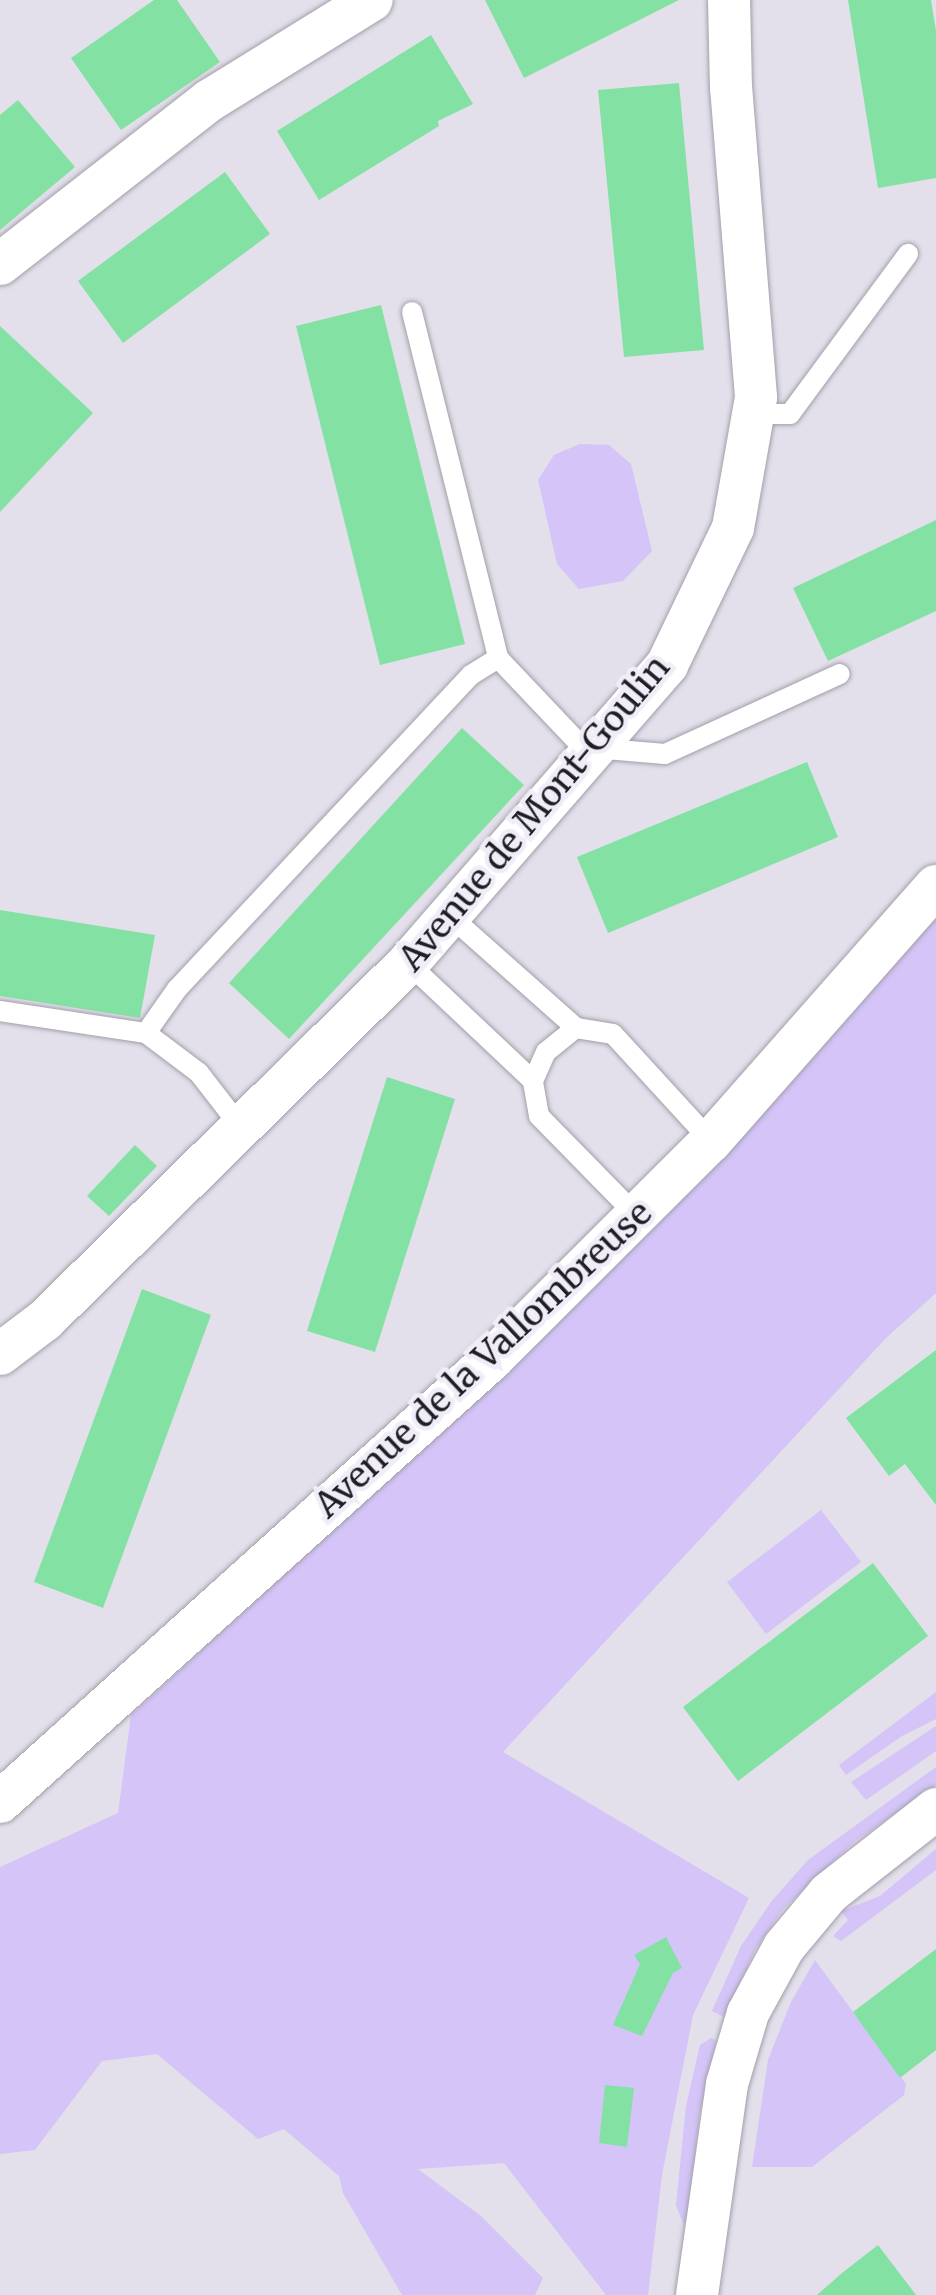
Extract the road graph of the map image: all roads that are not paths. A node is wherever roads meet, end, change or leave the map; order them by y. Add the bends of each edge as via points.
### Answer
1 (372, 0) edge
2 (729, 0) edge
3 (908, 254) dead end
4 (0, 264) edge
5 (412, 312) dead end
6 (753, 414) junction
7 (498, 658) junction
8 (840, 674) dead end
9 (591, 750) junction
10 (936, 886) edge
11 (450, 916) junction
12 (408, 964) junction
13 (0, 1011) edge
14 (576, 1028) junction
15 (146, 1033) junction
16 (532, 1082) junction
17 (243, 1130) junction
18 (711, 1141) junction
19 (637, 1216) junction
20 (0, 1354) edge
21 (0, 1802) edge
22 (936, 1809) edge
23 (698, 2295) edge

1 - 4 street via 210,100
2 - 6 street, Avenue de Mont-Goulin
3 - 6 lane via 790,414
5 - 7 lane
6 - 9 street, Avenue de Mont-Goulin via 725,546 667,664
7 - 9 lane
7 - 15 lane via 458,689 177,989
8 - 9 lane via 665,754
9 - 11 street, Avenue de Mont-Goulin
10 - 18 street, Avenue de la Vallombreuse
11 - 12 street, Avenue de Mont-Goulin
11 - 14 lane
12 - 16 lane
12 - 17 street, Avenue de Mont-Goulin
13 - 15 lane
14 - 16 lane via 546,1052
14 - 18 lane via 613,1034
15 - 17 lane via 199,1073
16 - 19 lane via 539,1116
17 - 20 street, Avenue de Mont-Goulin via 45,1320
18 - 19 street, Avenue de la Vallombreuse
19 - 21 street, Avenue de la Vallombreuse via 491,1360
22 - 23 street via 830,1893 784,1947 748,2013 727,2084

